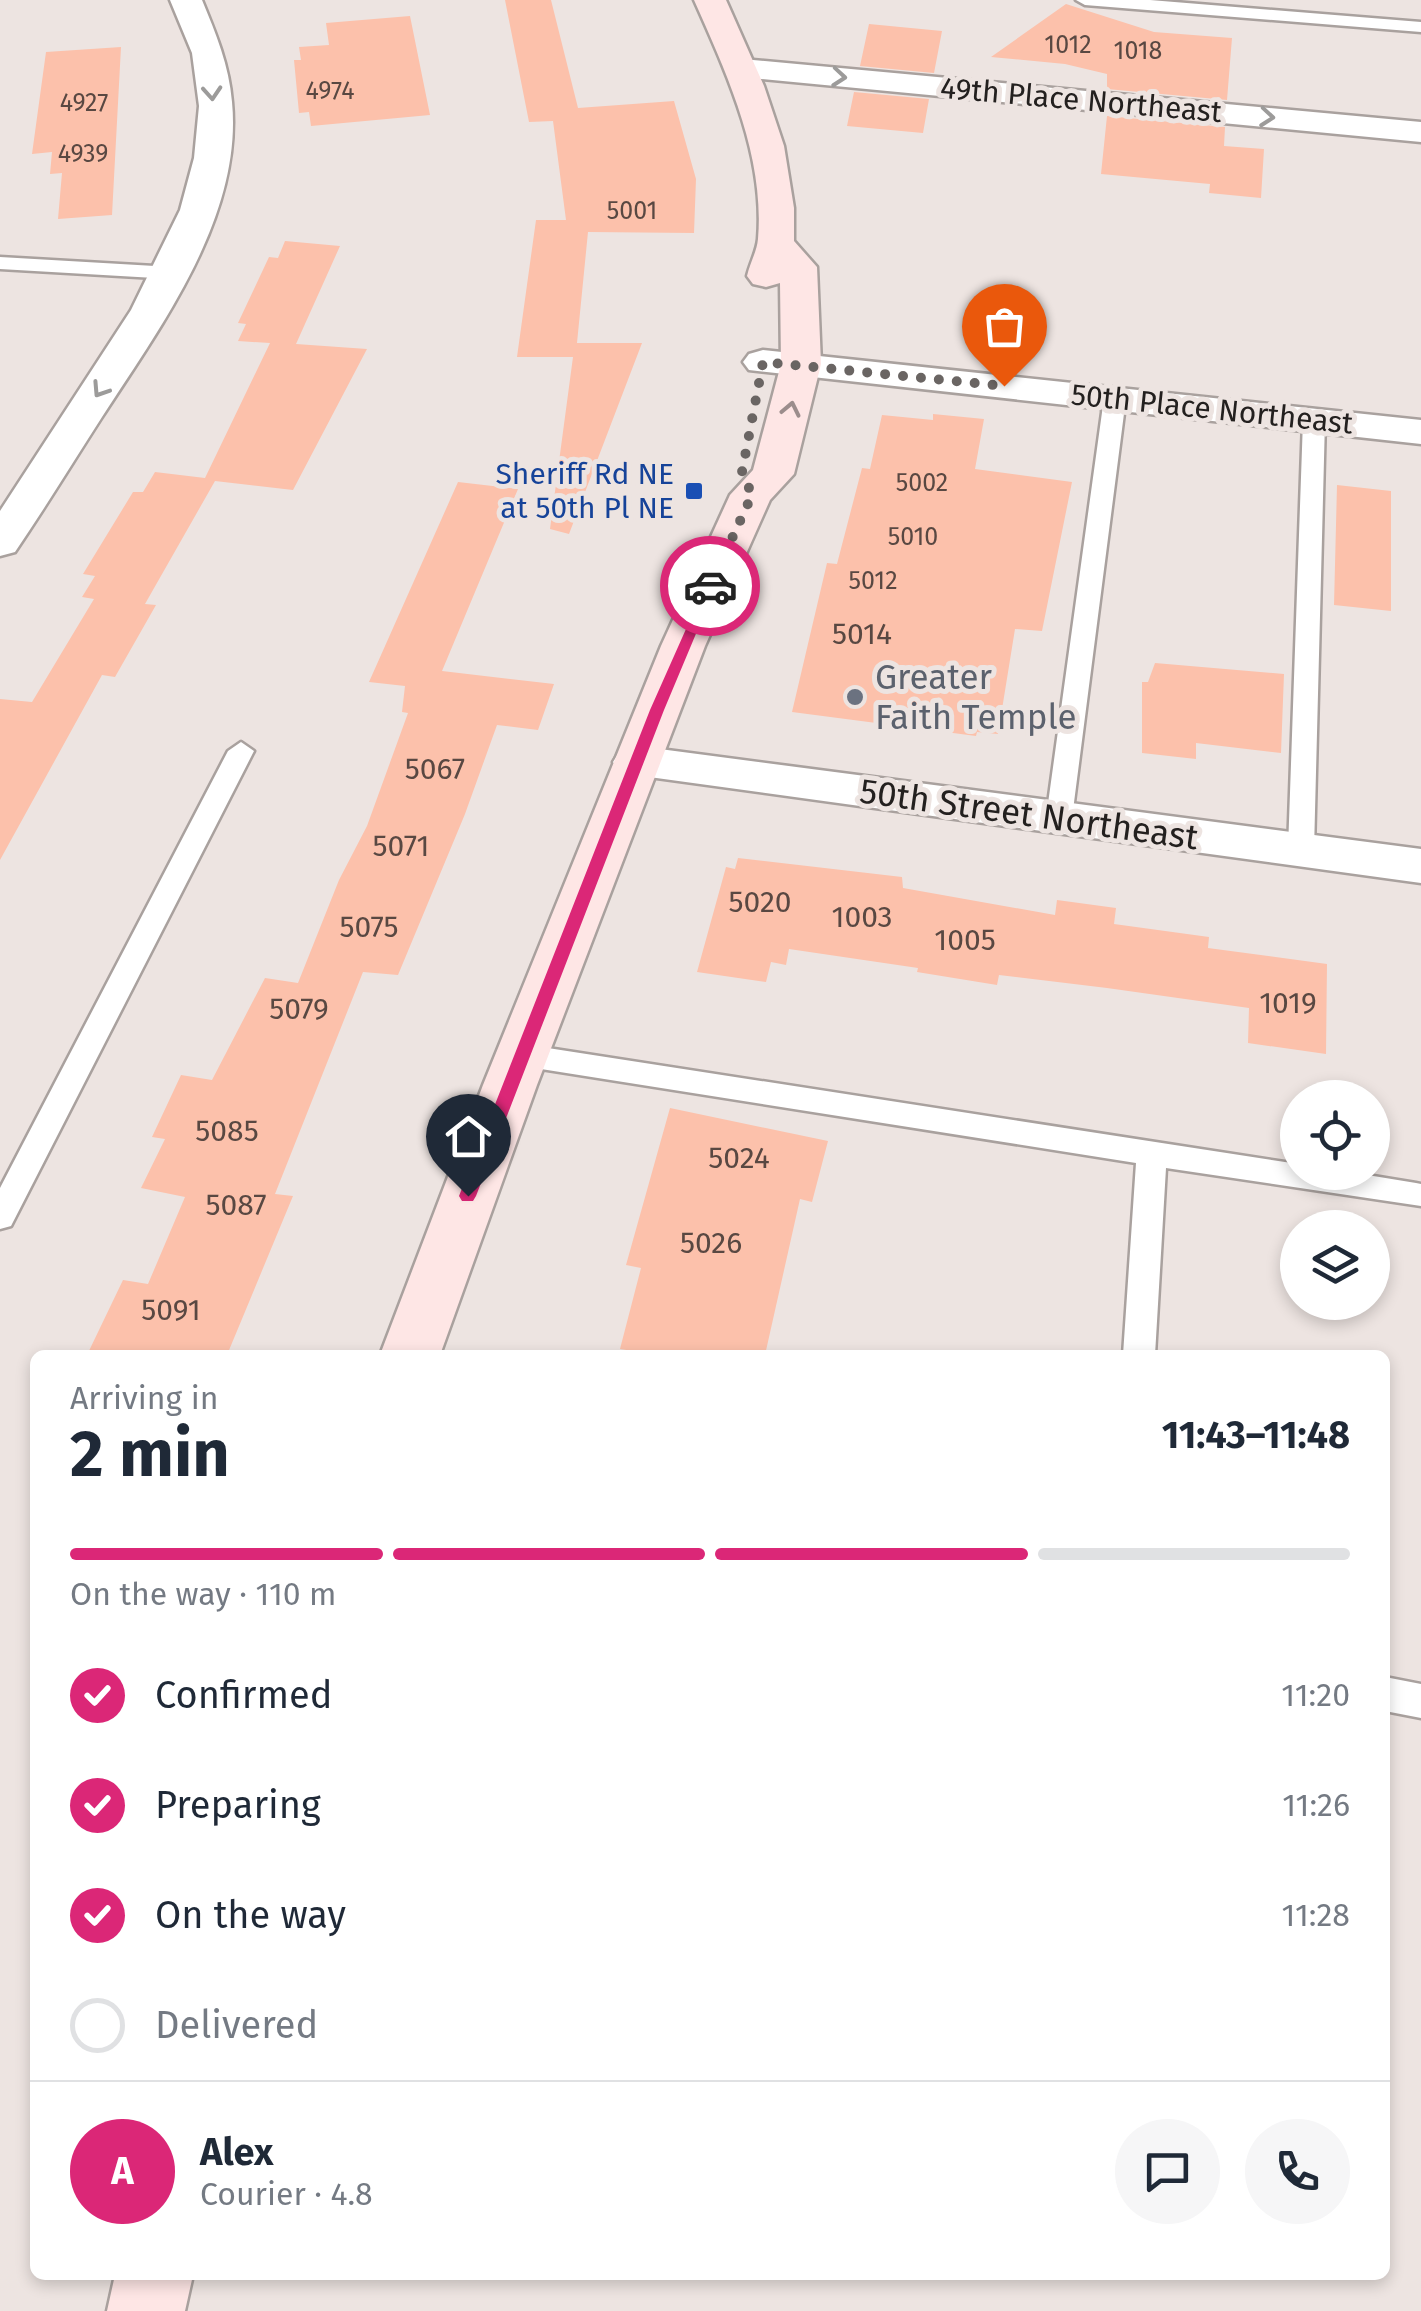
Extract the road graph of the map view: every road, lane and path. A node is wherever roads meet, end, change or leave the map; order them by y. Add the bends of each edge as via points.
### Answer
1 (186, 0) edge
2 (710, 0) edge
3 (1085, 0) edge
4 (1421, 27) edge
5 (742, 68) junction
6 (1421, 132) edge
7 (0, 263) edge
8 (172, 273) junction
9 (782, 363) junction
10 (1115, 398) junction
11 (1314, 420) junction
12 (1421, 432) edge
13 (0, 542) edge
14 (240, 752) dead end
15 (637, 762) junction
16 (1060, 818) junction
17 (1300, 850) junction
18 (1421, 866) edge
19 (522, 1056) junction
20 (1152, 1154) junction
21 (1416, 1195) dead end
22 (0, 1217) edge
23 (412, 1350) edge
24 (1140, 1350) edge
25 (1390, 1695) edge
26 (1421, 1701) edge
27 (153, 2280) edge
28 (146, 2311) edge

1 -> 8 street via 209,67 212,146 205,195
2 - 5 main road
3 - 4 lane
5 -> 6 street, 49th Place Northeast
5 - 9 main road via 769,162 776,244 798,268
7 - 8 lane
8 -> 13 street
9 - 10 street, 50th Place Northeast
9 - 15 main road via 773,474 752,495
10 - 11 street, 50th Place Northeast
10 - 16 lane
11 - 12 street, 50th Place Northeast
11 - 17 lane
14 - 22 lane
15 - 16 street, 50th Street Northeast
15 - 19 main road
16 - 17 street, 50th Street Northeast
17 - 18 street, 50th Street Northeast
19 - 20 lane
19 - 23 main road
20 - 21 lane
20 - 24 lane
25 - 26 lane
27 - 28 main road

